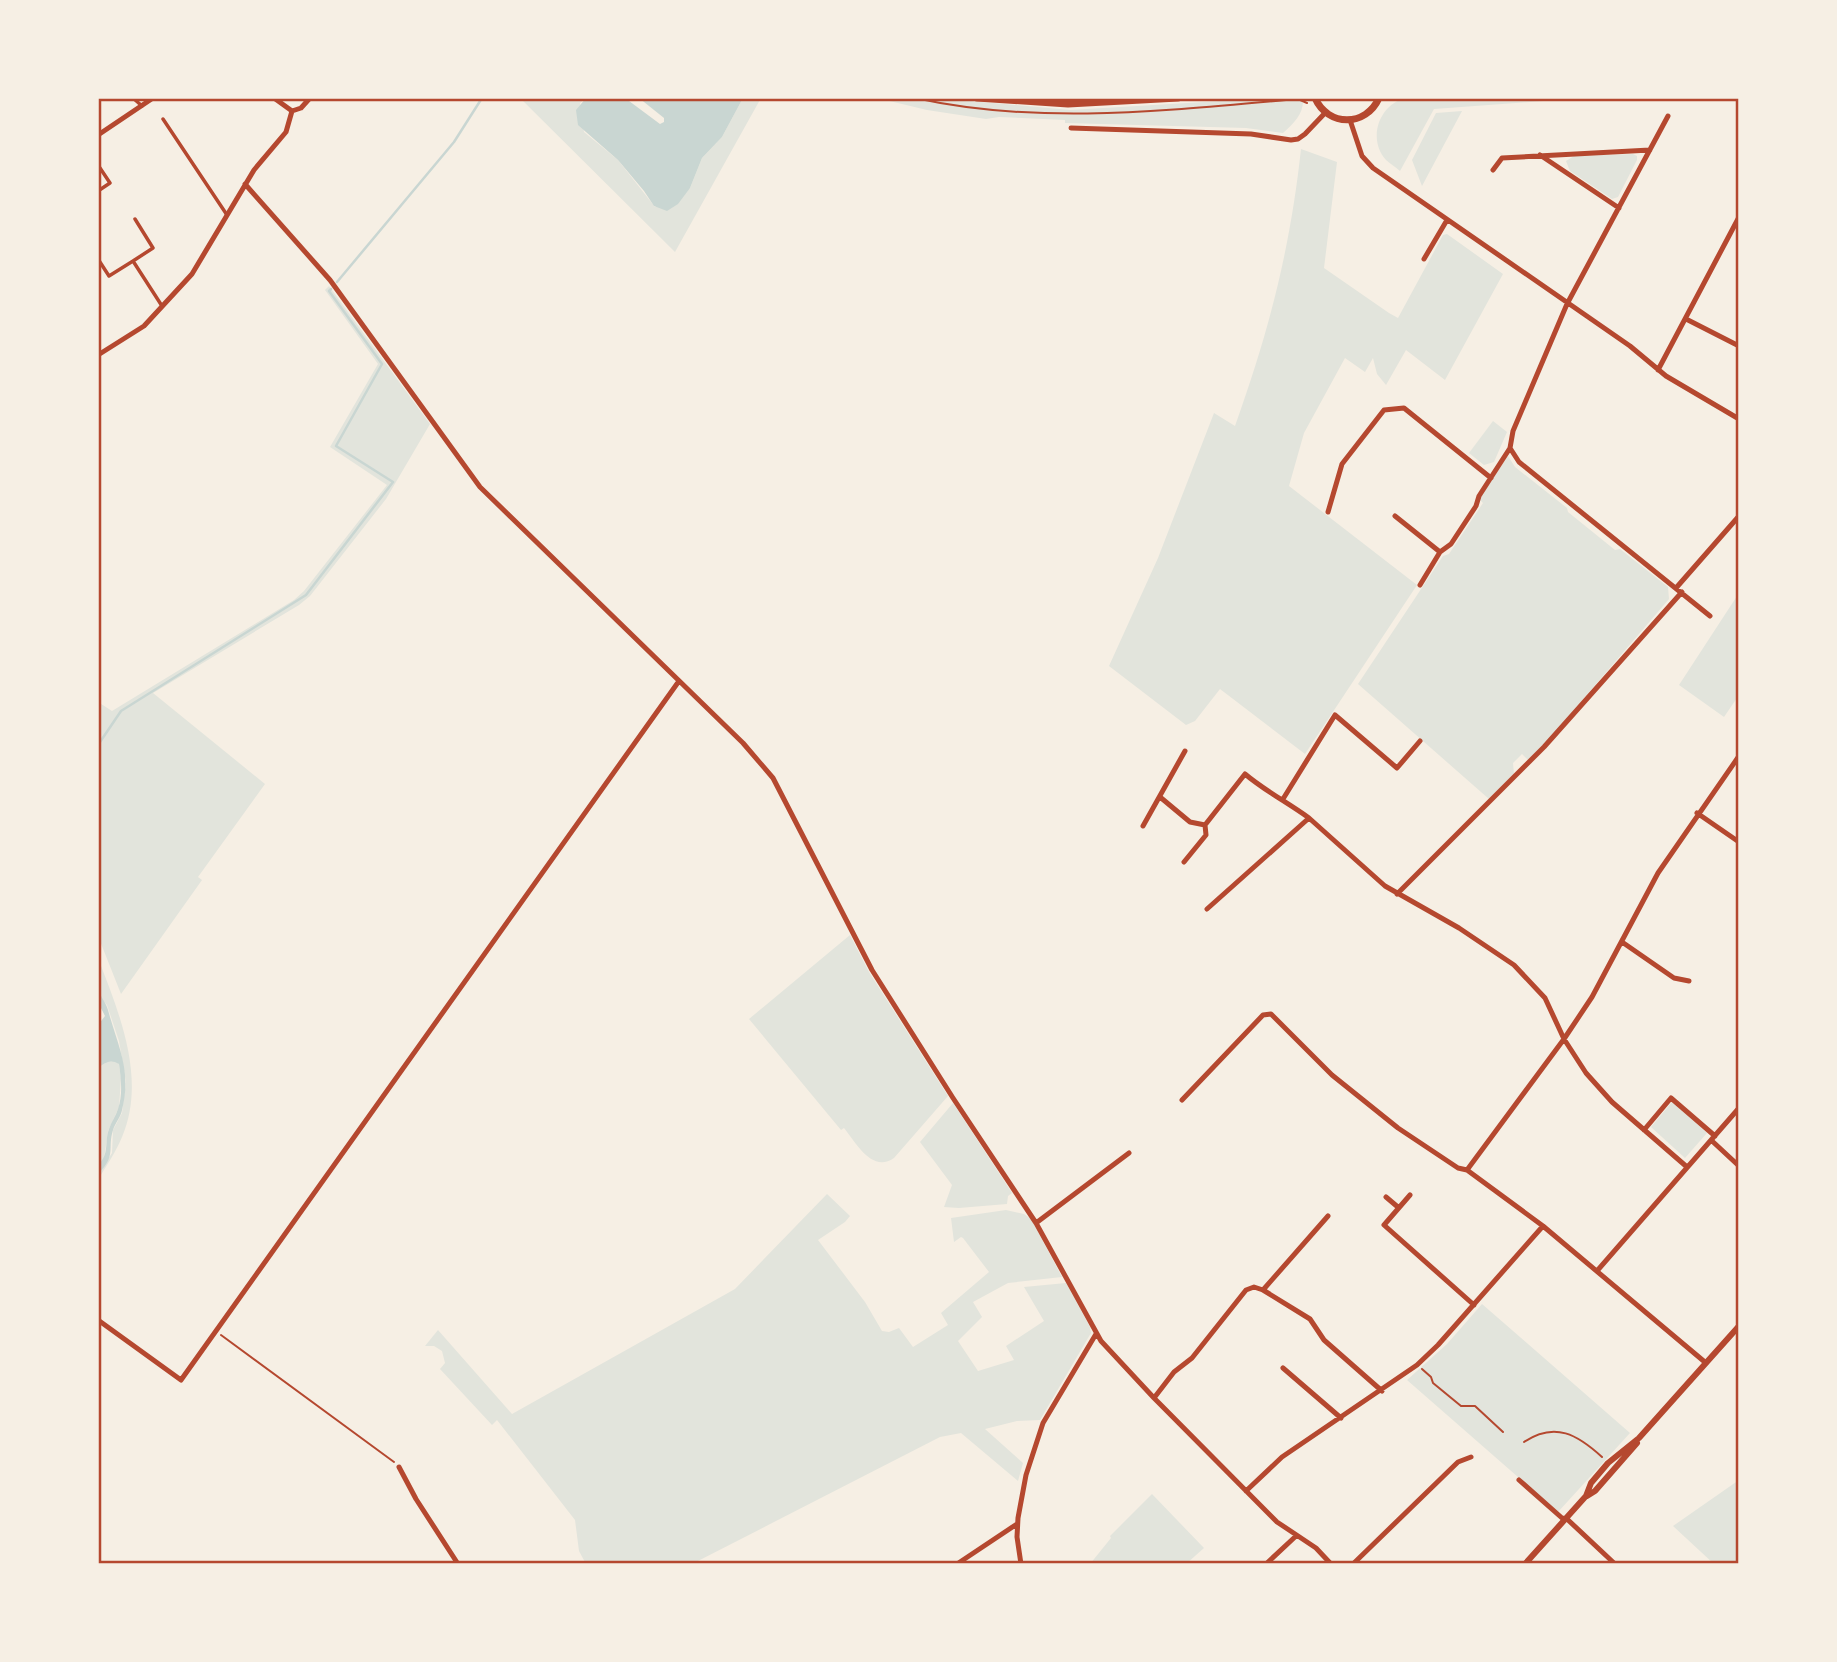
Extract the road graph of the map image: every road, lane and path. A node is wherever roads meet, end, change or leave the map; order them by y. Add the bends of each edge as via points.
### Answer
1 (133, 98) edge
2 (153, 98) edge
3 (274, 98) edge
4 (310, 98) edge
5 (978, 98) edge
6 (1178, 98) edge
7 (1315, 98) edge
8 (1379, 98) edge
9 (142, 106) junction
10 (292, 111) junction
11 (1325, 113) junction
12 (1668, 116) dead end
13 (163, 119) dead end
14 (1350, 120) junction
15 (1071, 128) dead end
16 (98, 135) edge
17 (1650, 150) junction
18 (1539, 155) junction
19 (98, 166) edge
20 (1493, 170) dead end
21 (245, 184) junction
22 (98, 191) edge
23 (1619, 208) junction
24 (227, 215) junction
25 (1739, 217) edge
26 (135, 219) dead end
27 (1447, 220) junction
28 (98, 259) edge
29 (1424, 259) dead end
30 (133, 261) junction
31 (1567, 304) junction
32 (163, 307) junction
33 (1686, 319) junction
34 (1739, 346) edge
35 (98, 355) edge
36 (1658, 370) junction
37 (1739, 419) edge
38 (1510, 448) junction
39 (1491, 478) junction
40 (1328, 512) dead end
41 (1395, 516) dead end
42 (1739, 516) edge
43 (1440, 552) junction
44 (1420, 585) dead end
45 (1679, 590) junction
46 (1710, 616) dead end
47 (679, 681) junction
48 (1420, 741) dead end
49 (1185, 751) dead end
50 (1739, 756) edge
51 (1160, 797) junction
52 (1283, 799) junction
53 (1697, 814) junction
54 (1309, 818) junction
55 (1205, 825) junction
56 (1143, 826) dead end
57 (1739, 842) edge
58 (1184, 862) dead end
59 (1397, 894) junction
60 (1208, 909) dead end
61 (1622, 942) junction
62 (1689, 981) dead end
63 (1564, 1040) junction
64 (1182, 1100) dead end
65 (1739, 1108) edge
66 (1642, 1128) junction
67 (1713, 1138) junction
68 (1129, 1153) dead end
69 (1739, 1166) edge
70 (1687, 1167) junction
71 (1467, 1170) junction
72 (1410, 1195) dead end
73 (1386, 1196) dead end
74 (1399, 1208) junction
75 (1328, 1216) dead end
76 (1036, 1223) junction
77 (1543, 1226) junction
78 (1597, 1272) junction
79 (1263, 1290) junction
80 (1474, 1305) junction
81 (98, 1321) edge
82 (1739, 1326) edge
83 (216, 1331) junction
84 (1097, 1334) junction
85 (1706, 1363) junction
86 (1417, 1365) junction
87 (1283, 1368) dead end
88 (1381, 1391) junction
89 (1154, 1398) junction
90 (1341, 1418) junction
91 (1503, 1432) dead end
92 (1639, 1438) junction
93 (1524, 1443) dead end
94 (1471, 1457) dead end
95 (1608, 1463) junction
96 (400, 1467) joint
97 (1519, 1480) dead end
98 (1246, 1491) junction
99 (1586, 1496) junction
100 (1567, 1519) junction
101 (1017, 1524) junction
102 (1296, 1536) junction
103 (458, 1564) edge
104 (957, 1564) edge
105 (1021, 1564) edge
106 (1266, 1564) edge
107 (1331, 1564) edge
108 (1353, 1564) edge
109 (1525, 1564) edge
110 (1615, 1564) edge

1 - 9 street
2 - 9 street
3 - 10 street
4 - 10 street
5 - 6 main road via 1068,104
7 - 11 main road
8 - 14 main road via 1368,113
9 - 16 street
10 - 21 street via 286,132
11 - 14 main road
11 - 15 street via 1305,134 1290,140
12 - 17 street
13 - 24 street
14 - 27 street via 1366,163
17 - 18 street
17 - 23 street
18 - 20 street via 1502,158
18 - 23 street
19 - 22 street via 110,183
21 - 24 street
21 - 47 street via 330,280 480,487
23 - 31 street
24 - 32 street via 192,274
25 - 33 street
26 - 30 street via 153,248
27 - 29 street
27 - 31 street
28 - 30 street via 109,276
30 - 32 street
31 - 36 street
31 - 38 street
32 - 35 street via 144,326
33 - 34 street
33 - 36 street
36 - 37 street
38 - 39 street
38 - 45 street via 1519,461
39 - 40 street via 1404,408 1384,410 1342,464
39 - 43 street via 1451,544
41 - 43 street
42 - 45 street
43 - 44 street
45 - 46 street
45 - 59 street via 1509,784
47 - 76 street via 773,778 872,970
47 - 83 street
48 - 52 street via 1396,768 1335,715
49 - 51 street
50 - 53 street
51 - 55 street via 1191,822
51 - 56 street
52 - 54 street
52 - 55 street via 1271,796 1245,774
53 - 57 street
53 - 61 street via 1658,873
54 - 59 street
54 - 60 street
55 - 58 street via 1206,835
59 - 63 street via 1514,965 1545,998
61 - 62 street via 1674,978
61 - 63 street
63 - 66 street via 1586,1073
63 - 71 street
64 - 71 street via 1263,1015 1271,1014 1332,1075 1399,1129
65 - 67 street
66 - 67 street via 1671,1098
66 - 70 street
67 - 69 street
67 - 70 street
68 - 76 street
70 - 78 street
71 - 77 street
72 - 74 street
73 - 74 street
74 - 80 street via 1384,1225
75 - 79 street
76 - 84 street
77 - 78 street
77 - 80 street
78 - 85 street
79 - 88 street via 1310,1319 1324,1340
79 - 89 street via 1246,1290
80 - 86 street
81 - 83 street via 181,1380
82 - 85 street
83 - 96 path
84 - 89 street
84 - 101 street via 1043,1423
85 - 92 street
86 - 88 street
86 - 91 path via 1461,1406 1475,1406
87 - 90 street
88 - 90 street
89 - 98 street
90 - 98 street via 1282,1457
92 - 95 street
92 - 99 street
93 - 95 path via 1550,1432 1567,1433 1583,1440
94 - 108 street via 1458,1462
95 - 99 street
96 - 103 street
97 - 100 street
98 - 102 street
99 - 100 street
100 - 109 street
100 - 110 street
101 - 104 street
101 - 105 street
102 - 106 street
102 - 107 street

